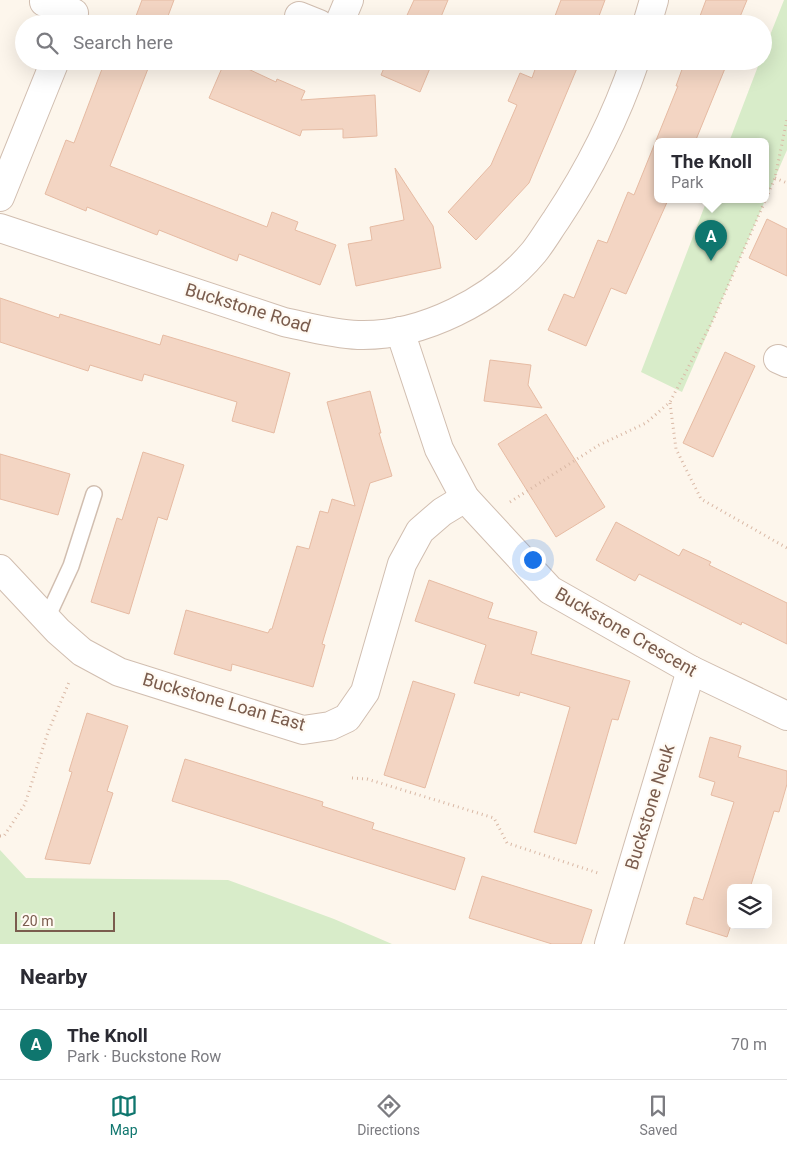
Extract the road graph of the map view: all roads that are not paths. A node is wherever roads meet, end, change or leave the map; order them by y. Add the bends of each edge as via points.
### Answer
1 (349, 0) edge
2 (654, 0) edge
3 (44, 2) dead end
4 (73, 15) edge
5 (343, 15) edge
6 (650, 15) edge
7 (51, 70) edge
8 (631, 70) edge
9 (0, 197) edge
10 (0, 228) edge
11 (400, 331) junction
12 (94, 494) dead end
13 (465, 498) junction
14 (0, 569) edge
15 (47, 618) junction
16 (691, 670) junction
17 (787, 716) edge
18 (609, 944) edge

1 - 5 street
2 - 6 street
3 - 4 street
7 - 9 street
8 - 11 street, Buckstone Road via 584,179 534,252 505,281 470,304 438,322
10 - 11 street, Buckstone Road via 284,322 359,335
11 - 13 street, Buckstone Crescent via 439,450
12 - 15 lane via 71,566
13 - 15 street, Buckstone Loan East via 420,530 402,564 365,692 347,718 330,726 304,730 119,672 82,652
13 - 16 street, Buckstone Crescent via 550,590
14 - 15 street, Buckstone Loan East
16 - 17 street, Buckstone Crescent
16 - 18 street, Buckstone Neuk

